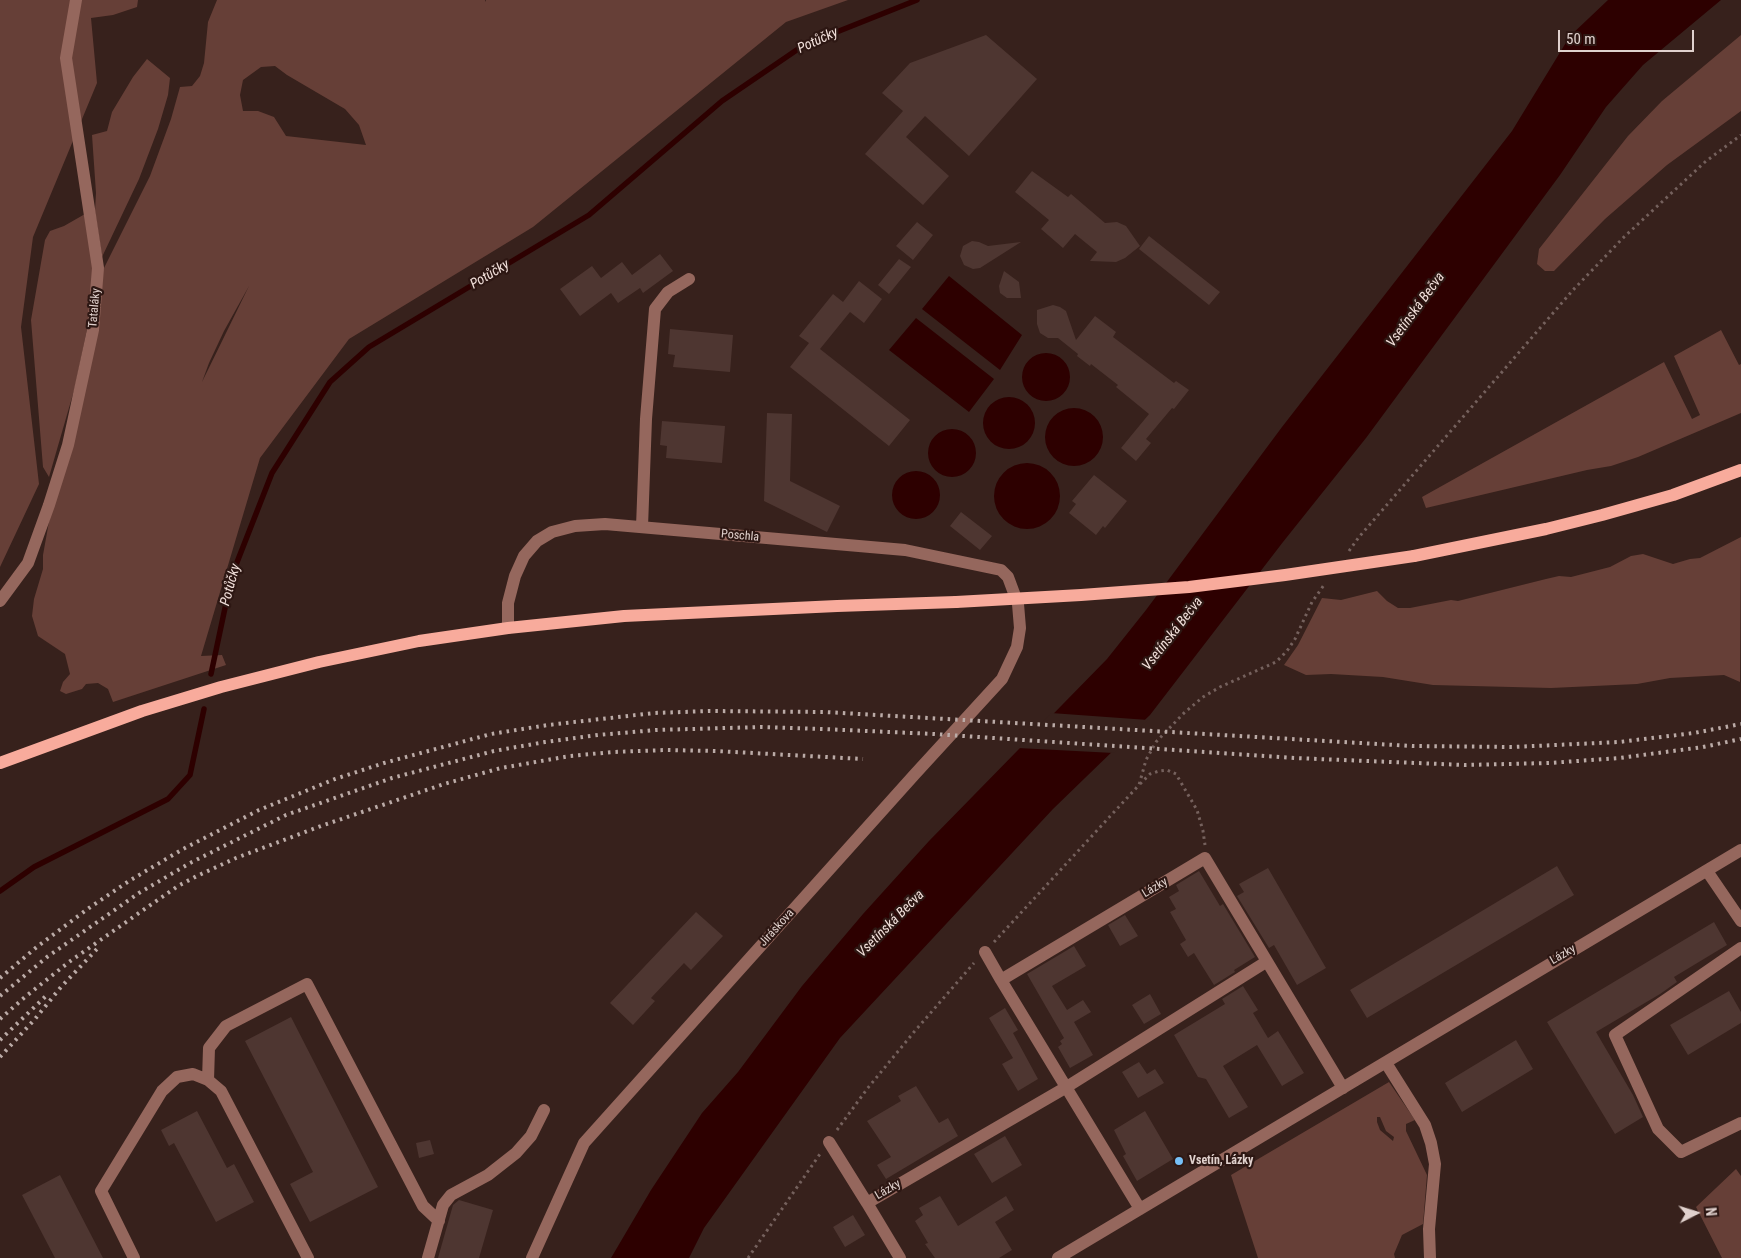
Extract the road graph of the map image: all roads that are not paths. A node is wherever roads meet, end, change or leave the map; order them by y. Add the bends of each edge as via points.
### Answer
1 (76, 0) edge
2 (688, 279) dead end
3 (1741, 470) edge
4 (642, 527) junction
5 (0, 601) edge
6 (1018, 604) joint
7 (508, 628) junction
8 (0, 763) edge
9 (1741, 850) edge
10 (1707, 871) junction
11 (1741, 921) edge
12 (1741, 948) edge
13 (985, 952) road end
14 (1266, 962) junction
15 (1001, 980) junction
16 (1386, 1063) junction
17 (208, 1080) junction
18 (1065, 1088) junction
19 (1343, 1088) junction
20 (544, 1110) dead end
21 (1741, 1123) edge
22 (828, 1142) road end
23 (867, 1203) junction
24 (1140, 1209) junction
25 (439, 1221) junction
26 (134, 1258) edge
27 (308, 1258) edge
28 (428, 1258) edge
29 (532, 1258) edge
30 (900, 1258) edge
31 (1058, 1258) edge
32 (1430, 1258) edge

1 - 5 street, Tataláky via 66,58 98,268 94,330 68,445 49,505 28,563
2 - 4 street via 668,292 655,309
3 - 7 main road, bridge via 1673,495 1529,533 1414,556 1285,575 1081,596 624,616
4 - 6 street, Poschla via 914,552 1000,570 1008,577
4 - 7 street, Poschla via 575,526 537,540 524,556 515,576 508,603
6 - 29 street, Jiráskova via 1020,628 1017,647 1002,680 584,1142
7 - 8 main road via 319,662 221,687 142,711
9 - 10 street, Lázky
10 - 11 street
10 - 16 street, Lázky
12 - 21 street via 1615,1035 1658,1129 1681,1152
13 - 15 street
14 - 15 street, Lázky via 1205,858
14 - 18 street, Lázky
14 - 19 street
15 - 18 street
16 - 19 street, Lázky
16 - 32 street via 1425,1125 1431,1143 1435,1164 1429,1229
17 - 25 street via 209,1048 226,1026 307,984 423,1206
17 - 26 street via 193,1074 177,1077 162,1091 101,1191
17 - 27 street via 222,1091
18 - 23 street, Lázky
18 - 24 street
19 - 24 street, Lázky
20 - 25 street via 531,1136 516,1153 488,1175 450,1195 443,1205
22 - 23 street, Lázky
23 - 30 street, Lázky
24 - 31 street, Lázky
25 - 28 street

